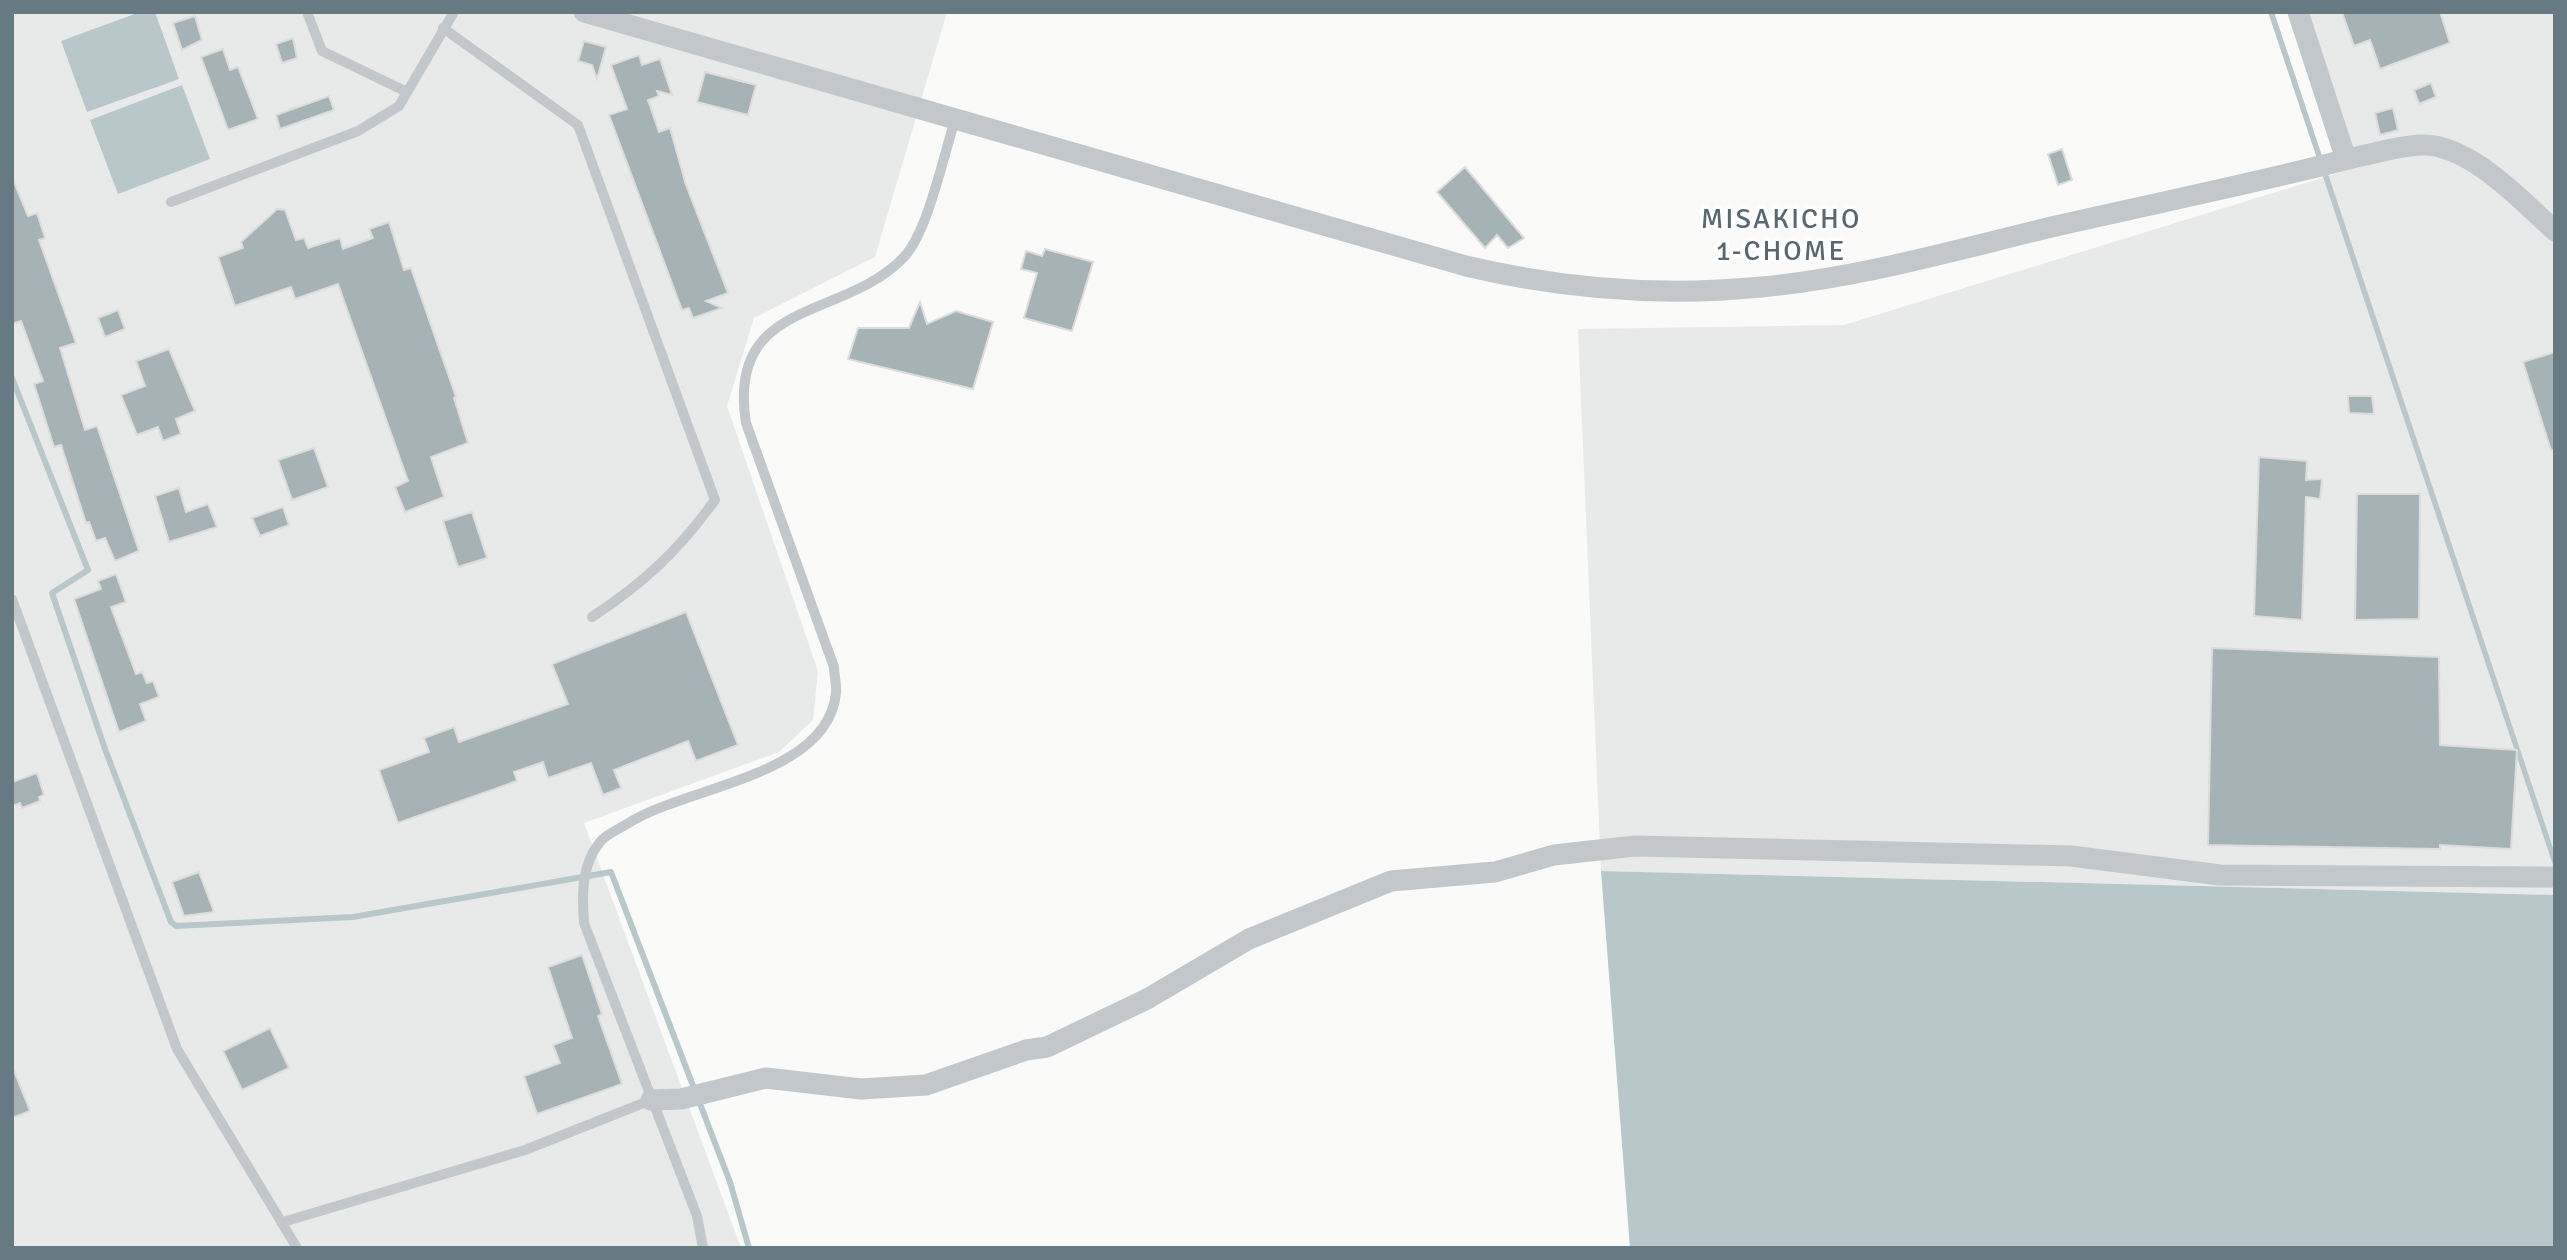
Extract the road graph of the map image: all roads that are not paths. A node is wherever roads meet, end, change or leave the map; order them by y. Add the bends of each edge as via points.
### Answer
1 (307, 12) edge
2 (454, 12) edge
3 (584, 12) edge
4 (2298, 12) edge
5 (443, 28) junction
6 (407, 92) junction
7 (956, 117) junction
8 (2334, 162) junction
9 (171, 202) dead end
10 (2555, 231) edge
11 (12, 599) edge
12 (592, 617) dead end
13 (2555, 877) edge
14 (651, 1100) junction
15 (283, 1222) junction
16 (297, 1248) edge
17 (703, 1248) edge

1 - 6 lane via 322,51
2 - 5 lane
3 - 7 street
4 - 8 street
5 - 6 lane
5 - 12 lane via 578,125 715,500 691,533 638,586
6 - 9 lane via 399,106 358,131
7 - 8 street via 1466,266 1532,280 1646,291 1739,289 1819,279
7 - 14 lane via 918,239 905,256 876,279 773,328 746,371 742,399 746,423 834,667 836,694 827,719 813,740 785,761 642,814 601,841 582,884 584,923
8 - 10 street via 2422,145 2453,150 2484,169
11 - 15 lane via 177,1049
13 - 14 street via 2220,875 2057,855 1635,846 1554,855 1495,872 1391,881 1249,939 1147,999 1047,1047 926,1085 861,1089 766,1078 681,1099
14 - 15 lane via 524,1150
14 - 17 lane via 698,1216
15 - 16 lane

